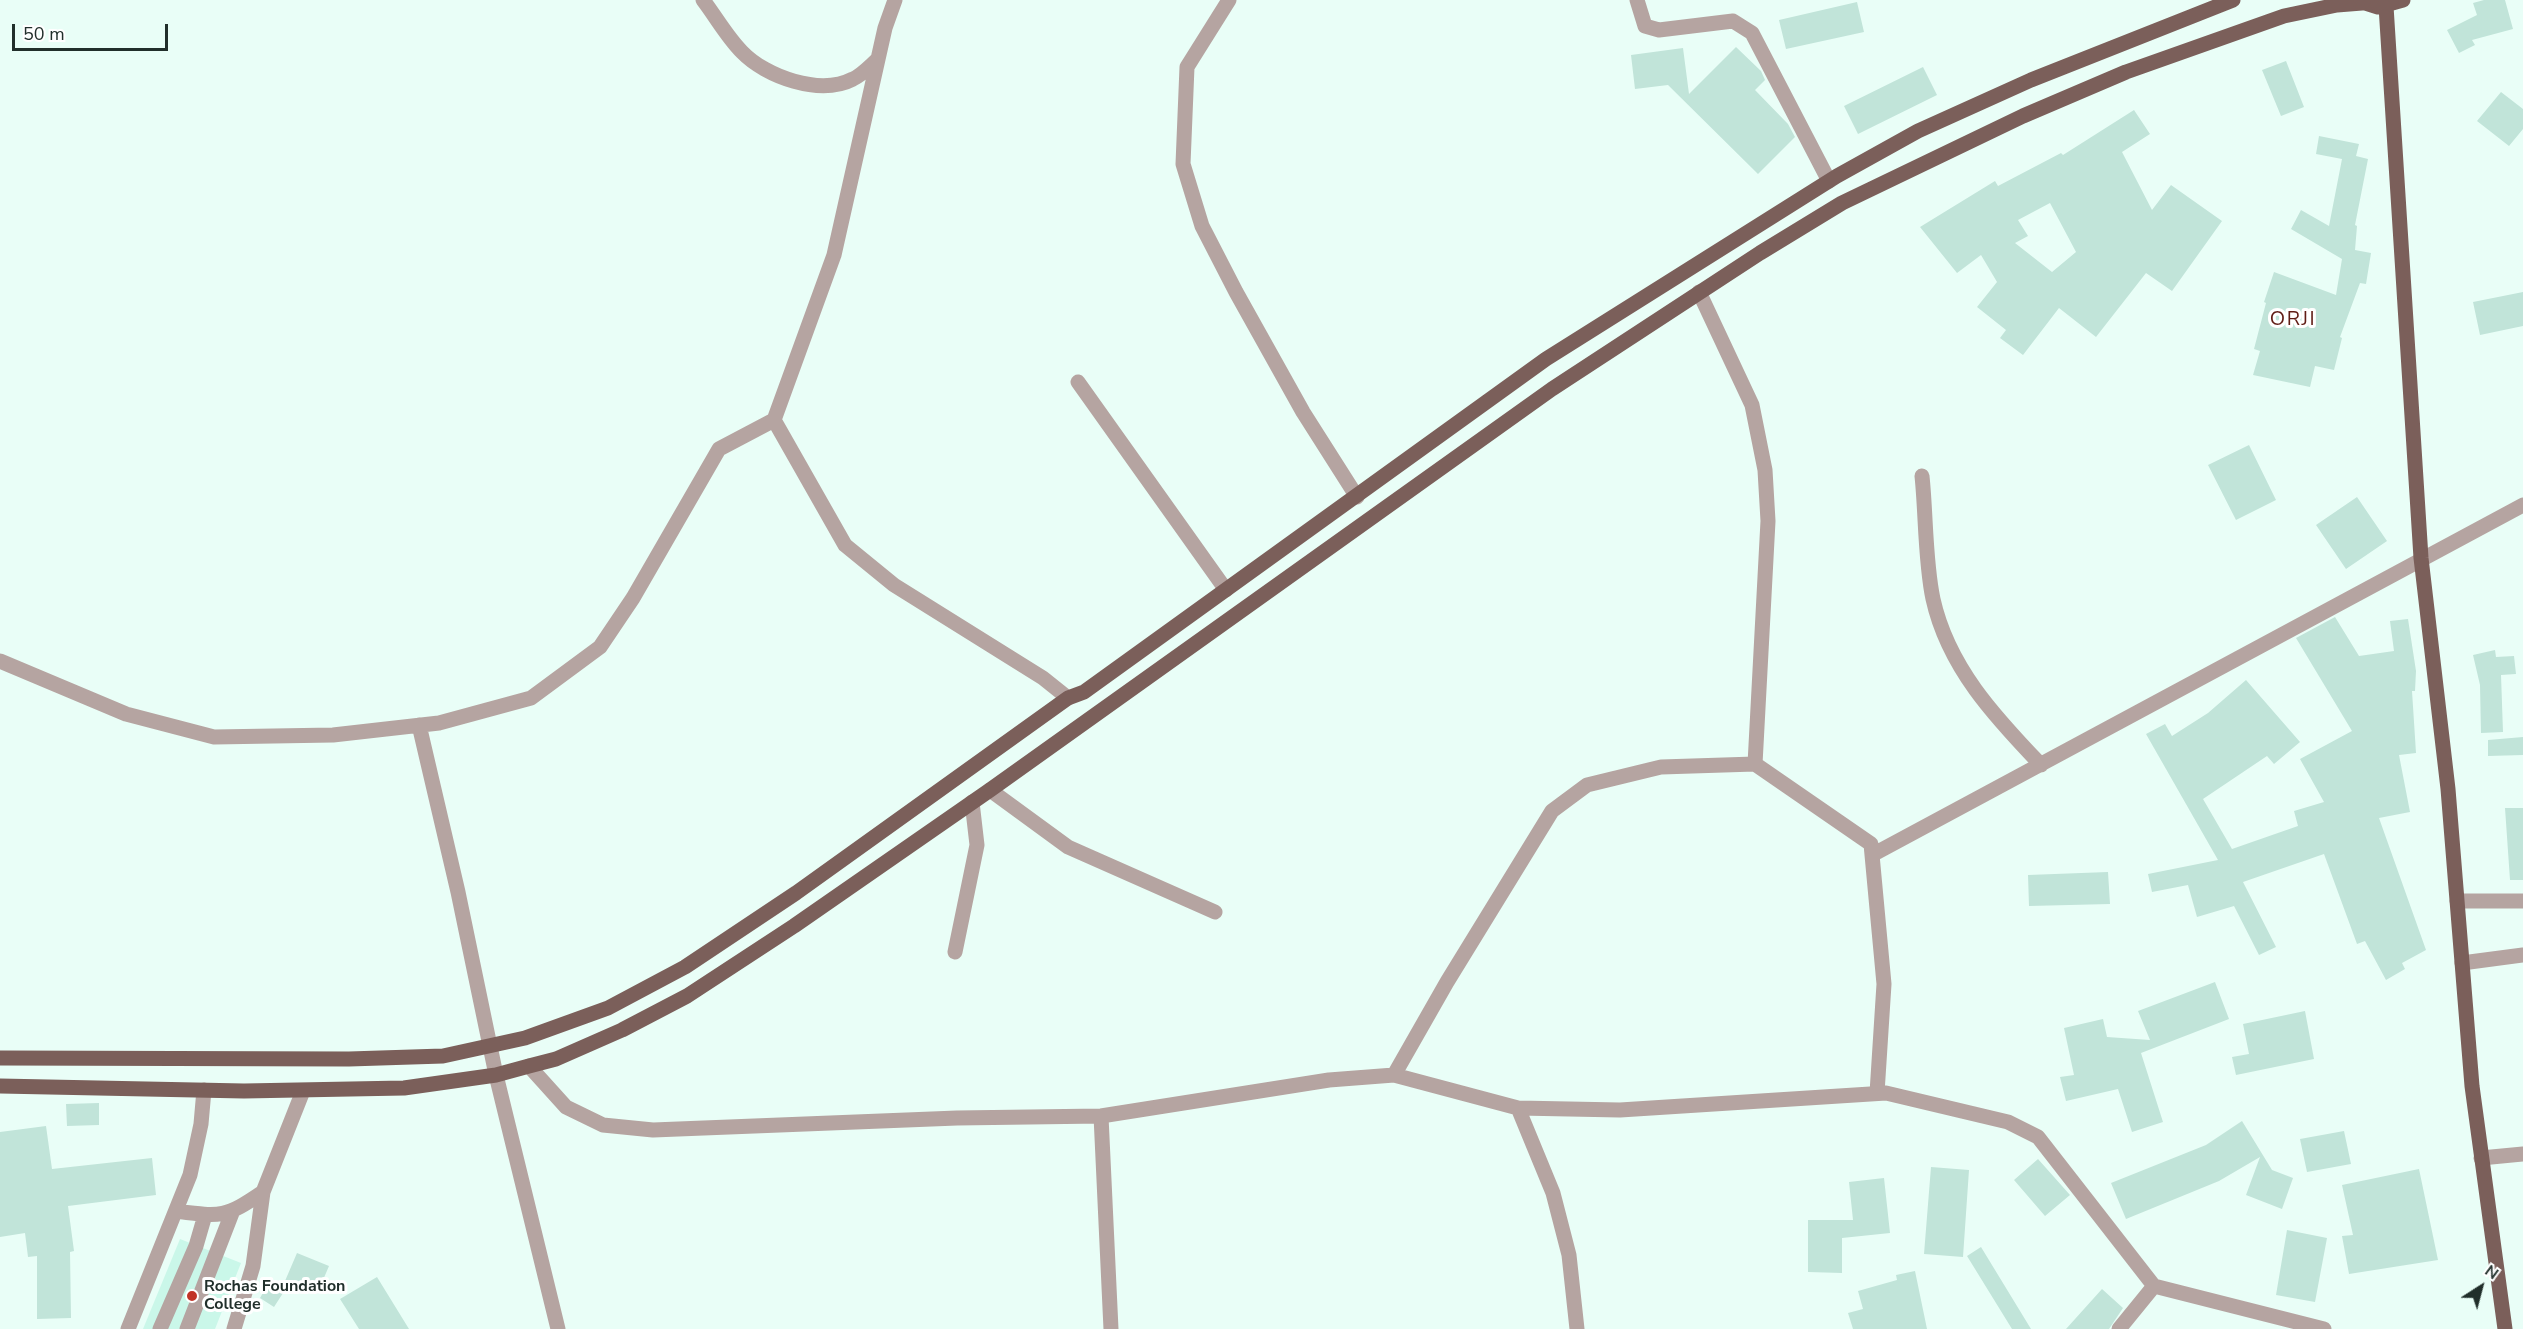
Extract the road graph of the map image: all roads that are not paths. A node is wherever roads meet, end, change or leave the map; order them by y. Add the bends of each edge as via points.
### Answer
1 (703, 0) edge
2 (896, 0) edge
3 (1228, 0) edge
4 (1637, 0) edge
5 (2233, 0) edge
6 (2403, 0) edge
7 (2359, 2) edge
8 (2386, 6) junction
9 (878, 58) junction
10 (1829, 181) junction
11 (1699, 292) junction
12 (1078, 382) dead end
13 (774, 420) junction
14 (1922, 476) dead end
15 (1357, 497) junction
16 (2523, 505) edge
17 (2421, 558) junction
18 (1226, 590) junction
19 (0, 661) edge
20 (1068, 698) junction
21 (419, 725) junction
22 (1755, 764) junction
23 (2042, 765) junction
24 (990, 790) junction
25 (972, 802) junction
26 (1872, 855) junction
27 (2523, 901) edge
28 (2457, 902) junction
29 (1215, 912) dead end
30 (955, 952) dead end
31 (2523, 955) edge
32 (2462, 963) junction
33 (492, 1046) junction
34 (0, 1058) edge
35 (529, 1066) junction
36 (496, 1075) junction
37 (1394, 1075) junction
38 (0, 1086) edge
39 (204, 1090) junction
40 (303, 1091) junction
41 (1877, 1094) junction
42 (1518, 1108) junction
43 (1101, 1116) junction
44 (2523, 1154) edge
45 (2481, 1158) junction
46 (263, 1192) junction
47 (176, 1211) junction
48 (232, 1213) junction
49 (205, 1215) junction
50 (2154, 1286) junction
51 (128, 1329) edge
52 (160, 1329) edge
53 (187, 1329) edge
54 (234, 1329) edge
55 (558, 1329) edge
56 (1112, 1329) edge
57 (1577, 1329) edge
58 (2119, 1329) edge
59 (2324, 1329) edge
60 (2505, 1329) edge

1 - 9 street via 743,53 774,74 801,84 853,80
2 - 9 street
3 - 15 street via 1187,67 1183,164 1202,226 1226,273 1303,412
4 - 10 street via 1645,26 1659,30 1733,21 1752,33
5 - 10 main road via 2031,80 1918,131
6 - 8 main road
7 - 8 main road
7 - 11 main road via 2284,16 2126,72 2023,116 1842,203
8 - 17 main road
9 - 13 street via 834,255
10 - 15 main road via 1546,359
11 - 22 street via 1752,405 1765,470 1768,521
11 - 24 main road via 1552,389
12 - 18 street
13 - 20 street via 845,545 894,585 1043,678
13 - 21 street via 719,449 633,598 600,647 531,698
14 - 23 street via 1933,599 1954,658 1989,711
15 - 18 main road
16 - 17 street
17 - 23 street
17 - 28 main road
18 - 20 main road via 1084,692
19 - 21 street via 126,714 214,737 333,735
20 - 33 main road via 796,893 685,967 608,1008
21 - 33 street
22 - 26 street via 1871,844
22 - 37 street via 1661,767 1587,785 1552,811
23 - 26 street
24 - 25 main road
24 - 29 street via 1068,847
25 - 30 street via 977,845
25 - 35 main road via 687,996 613,1034 556,1059
26 - 41 street via 1884,984
27 - 28 street
28 - 32 main road
31 - 32 street
32 - 45 main road
33 - 34 main road via 443,1056 349,1059
33 - 36 street
35 - 36 main road
35 - 43 street via 566,1107 603,1125 654,1130
36 - 40 main road via 404,1088
36 - 55 street
37 - 42 street
37 - 43 street via 1329,1080
38 - 39 main road
39 - 40 main road
39 - 47 street via 190,1175
40 - 46 street
41 - 42 street via 1620,1110
41 - 50 street via 2008,1122 2038,1137
42 - 57 street via 1553,1193 1569,1255
43 - 56 street
44 - 45 street
45 - 60 main road
46 - 48 street
46 - 54 street via 253,1266
47 - 49 street
47 - 51 street
48 - 49 street
48 - 53 street
49 - 52 street
50 - 58 street
50 - 59 street

